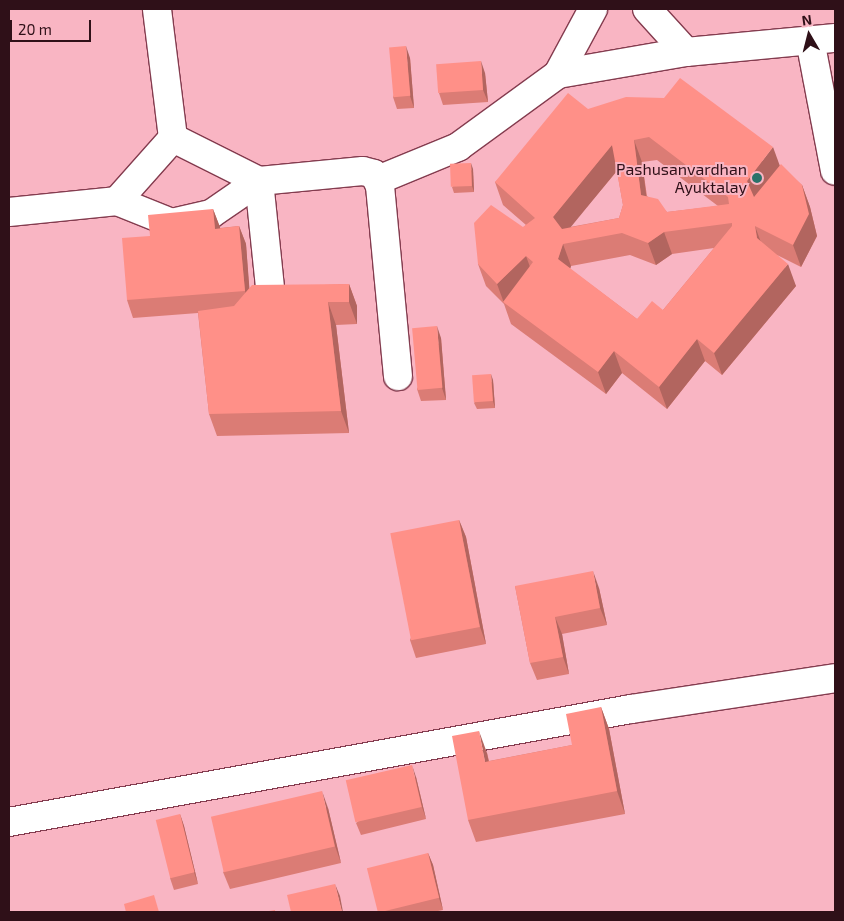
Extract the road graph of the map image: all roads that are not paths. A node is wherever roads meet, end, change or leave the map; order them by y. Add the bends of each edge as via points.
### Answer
1 (156, 9) edge
2 (593, 9) edge
3 (647, 9) edge
4 (822, 39) edge
5 (686, 52) junction
6 (558, 74) junction
7 (173, 138) junction
8 (835, 172) edge
9 (378, 180) junction
10 (259, 181) junction
11 (117, 201) junction
12 (9, 212) edge
13 (270, 286) edge
14 (398, 376) dead end
15 (835, 678) edge
16 (9, 822) edge

1 - 7 lane
2 - 6 lane
3 - 5 lane
4 - 5 lane
4 - 8 lane
5 - 6 lane
6 - 9 lane via 458,147
7 - 10 lane
7 - 11 lane
9 - 10 lane via 363,172
9 - 14 lane
10 - 11 lane via 211,214 172,223
10 - 13 lane
11 - 12 lane
15 - 16 lane via 631,709

